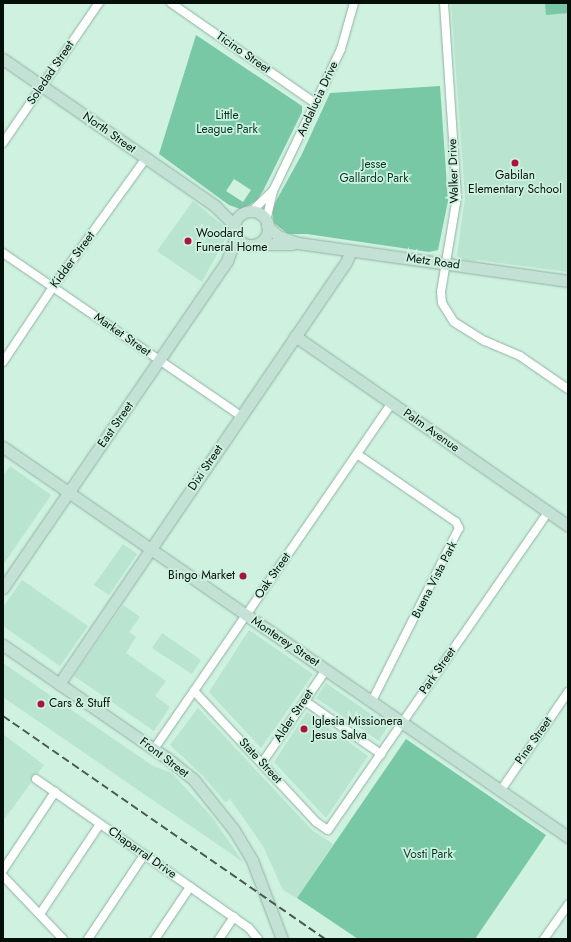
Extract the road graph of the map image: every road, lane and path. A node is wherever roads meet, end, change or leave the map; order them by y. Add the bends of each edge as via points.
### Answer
1 (99, 3) edge
2 (171, 3) edge
3 (354, 3) edge
4 (444, 3) edge
5 (3, 59) edge
6 (42, 86) junction
7 (316, 103) junction
8 (3, 143) edge
9 (146, 158) junction
10 (273, 191) junction
11 (252, 211) junction
12 (267, 224) junction
13 (237, 225) junction
14 (298, 243) junction
15 (252, 244) junction
16 (351, 251) junction
17 (3, 253) edge
18 (227, 261) junction
19 (445, 264) junction
20 (568, 281) edge
21 (53, 288) junction
22 (295, 336) junction
23 (160, 361) junction
24 (3, 362) edge
25 (568, 388) edge
26 (392, 403) junction
27 (240, 416) junction
28 (3, 447) edge
29 (357, 454) junction
30 (69, 492) junction
31 (548, 512) junction
32 (568, 526) edge
33 (151, 549) junction
34 (3, 588) edge
35 (246, 615) junction
36 (3, 645) edge
37 (326, 670) junction
38 (59, 684) junction
39 (194, 690) junction
40 (568, 692) edge
41 (305, 701) junction
42 (372, 701) junction
43 (402, 722) junction
44 (154, 749) junction
45 (381, 754) junction
46 (262, 763) junction
47 (36, 779) dead end
48 (501, 790) junction
49 (55, 792) junction
50 (100, 824) junction
51 (328, 830) joint
52 (568, 837) edge
53 (144, 855) junction
54 (3, 870) edge
55 (3, 876) edge
56 (190, 887) junction
57 (568, 905) edge
58 (40, 914) junction
59 (234, 917) junction
60 (63, 939) edge
61 (88, 939) edge
62 (155, 939) edge
63 (219, 939) edge
64 (258, 939) edge
65 (282, 939) edge
66 (544, 939) edge

1 - 6 street, Soledad Street
2 - 7 street, Ticino Street
3 - 7 street, Andalucia Drive via 341,49
4 - 19 street, Walker Drive via 457,190
5 - 6 street, North Street
6 - 8 street, Soledad Street
6 - 9 street, North Street
7 - 10 street, Andalucia Drive
9 - 13 street, North Street via 215,206
9 - 21 street, Kidder Street
10 - 11 street, Andalucia Drive
10 - 12 street, Andalucia Drive
11 - 12 street via 261,214
11 - 13 street
12 - 14 street, Metz Road via 278,236
12 - 15 street via 266,235
13 - 15 street via 241,242
13 - 18 street, East Street
14 - 15 street, Metz Road
14 - 16 street, Metz Road
15 - 18 street, East Street
16 - 19 street, Metz Road
16 - 22 street, Dixi Street
17 - 21 street, Market Street
18 - 23 street, East Street
19 - 20 street, Metz Road
19 - 25 street, Walker Drive via 441,298 450,318 476,336 520,356
21 - 23 street, Market Street
21 - 24 street, Kidder Street
22 - 26 street, Palm Avenue
22 - 27 street, Dixi Street
23 - 27 street, Market Street
23 - 30 street, East Street
26 - 29 street, Oak Street
26 - 31 street, Palm Avenue
27 - 33 street, Dixi Street
28 - 30 street, Monterey Street
29 - 35 street, Oak Street
29 - 42 street, Buena Vista Park via 456,522 459,528
30 - 33 street, Monterey Street
30 - 34 street, East Street
31 - 32 street, Palm Avenue
31 - 43 street, Park Street
33 - 35 street, Monterey Street
33 - 38 street, Dixi Street
35 - 37 street, Monterey Street
35 - 39 street, Oak Street
36 - 38 street, Front Street
37 - 41 street, Alder Street
37 - 42 street, Monterey Street
38 - 44 street, Front Street
39 - 44 street, Oak Street
39 - 46 street, State Street
40 - 48 street, Pine Street
41 - 45 street
41 - 46 street, Alder Street
42 - 43 street, Monterey Street
43 - 45 street, Park Street
43 - 48 street, Monterey Street
44 - 65 street, Front Street via 194,780 234,830 263,884
45 - 51 street, Park Street
46 - 51 street, State Street via 316,822
47 - 49 street, Chaparral Drive
48 - 52 street, Monterey Street
49 - 50 street, Chaparral Drive
49 - 54 street
50 - 53 street, Chaparral Drive
50 - 58 street
53 - 56 street, Chaparral Drive
53 - 61 street
55 - 58 street
56 - 59 street, Chaparral Drive
56 - 62 street
57 - 66 street
58 - 60 street
59 - 63 street
59 - 64 street, Chaparral Drive

